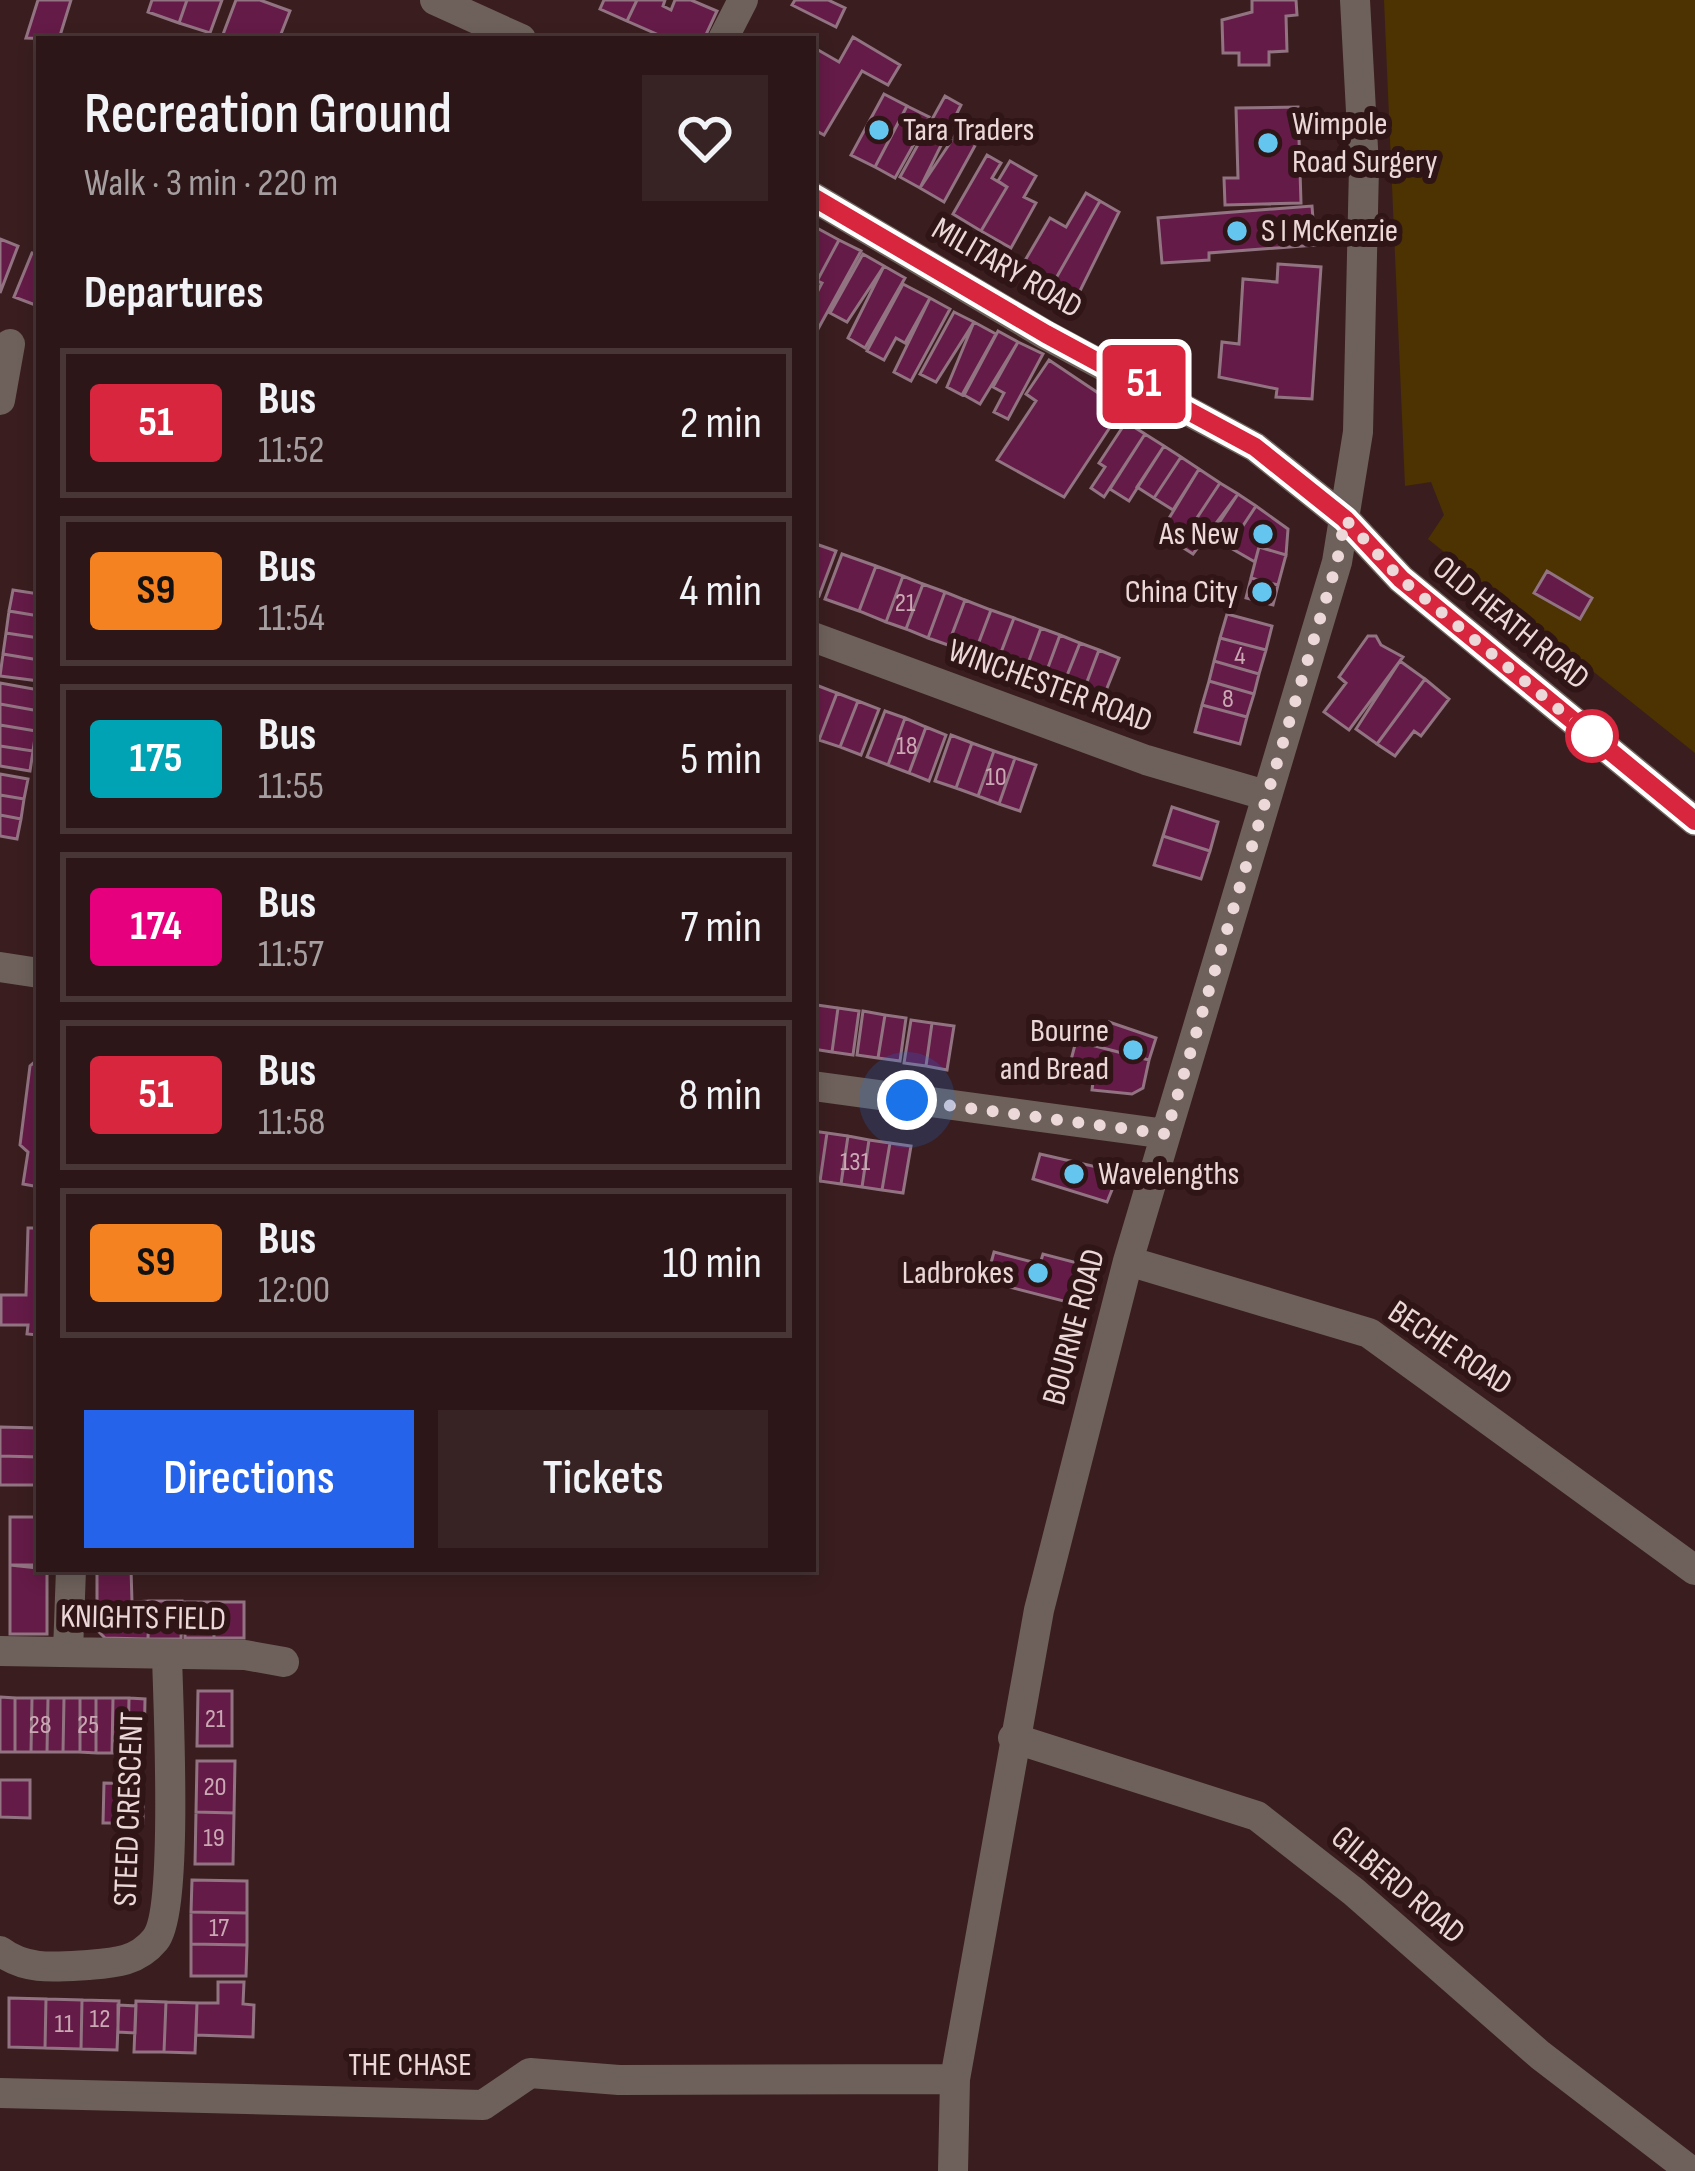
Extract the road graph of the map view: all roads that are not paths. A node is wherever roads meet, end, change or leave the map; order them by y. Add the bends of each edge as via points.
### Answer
1 (435, 0) edge
2 (743, 0) edge
3 (1355, 0) edge
4 (513, 36) edge
5 (725, 36) edge
6 (816, 199) edge
7 (16, 346) edge
8 (0, 400) edge
9 (1345, 519) junction
10 (816, 638) edge
11 (1265, 795) junction
12 (1695, 821) edge
13 (0, 967) edge
14 (36, 973) edge
15 (816, 1086) edge
16 (1166, 1134) junction
17 (1128, 1261) junction
18 (1695, 1570) edge
19 (70, 1572) edge
20 (0, 1651) edge
21 (68, 1652) junction
22 (167, 1655) junction
23 (284, 1662) dead end
24 (1013, 1738) junction
25 (0, 1951) edge
26 (955, 2079) junction
27 (0, 2093) edge
28 (953, 2171) edge
29 (1691, 2171) edge

1 - 4 street
2 - 5 street
3 - 9 street, BOURNE ROAD via 1364,167 1358,432
6 - 9 street, MILITARY ROAD via 1255,447
7 - 8 street
9 - 11 street, BOURNE ROAD
9 - 12 street, OLD HEATH ROAD via 1401,579
10 - 11 street, WINCHESTER ROAD via 1146,760
11 - 16 street, BOURNE ROAD
13 - 14 street
15 - 16 street
16 - 17 street, BOURNE ROAD
17 - 18 street, BECHE ROAD via 1370,1333
17 - 24 street, BOURNE ROAD
19 - 21 street
20 - 21 street, KNIGHTS FIELD
21 - 22 street, KNIGHTS FIELD
22 - 23 street, KNIGHTS FIELD
22 - 25 street, STEED CRESCENT via 166,1887 157,1939 127,1962 19,1966
24 - 26 street, BOURNE ROAD
24 - 29 street, GILBERD ROAD via 1257,1816
26 - 27 street, THE CHASE via 530,2073 483,2105
26 - 28 street, BOURNE ROAD

